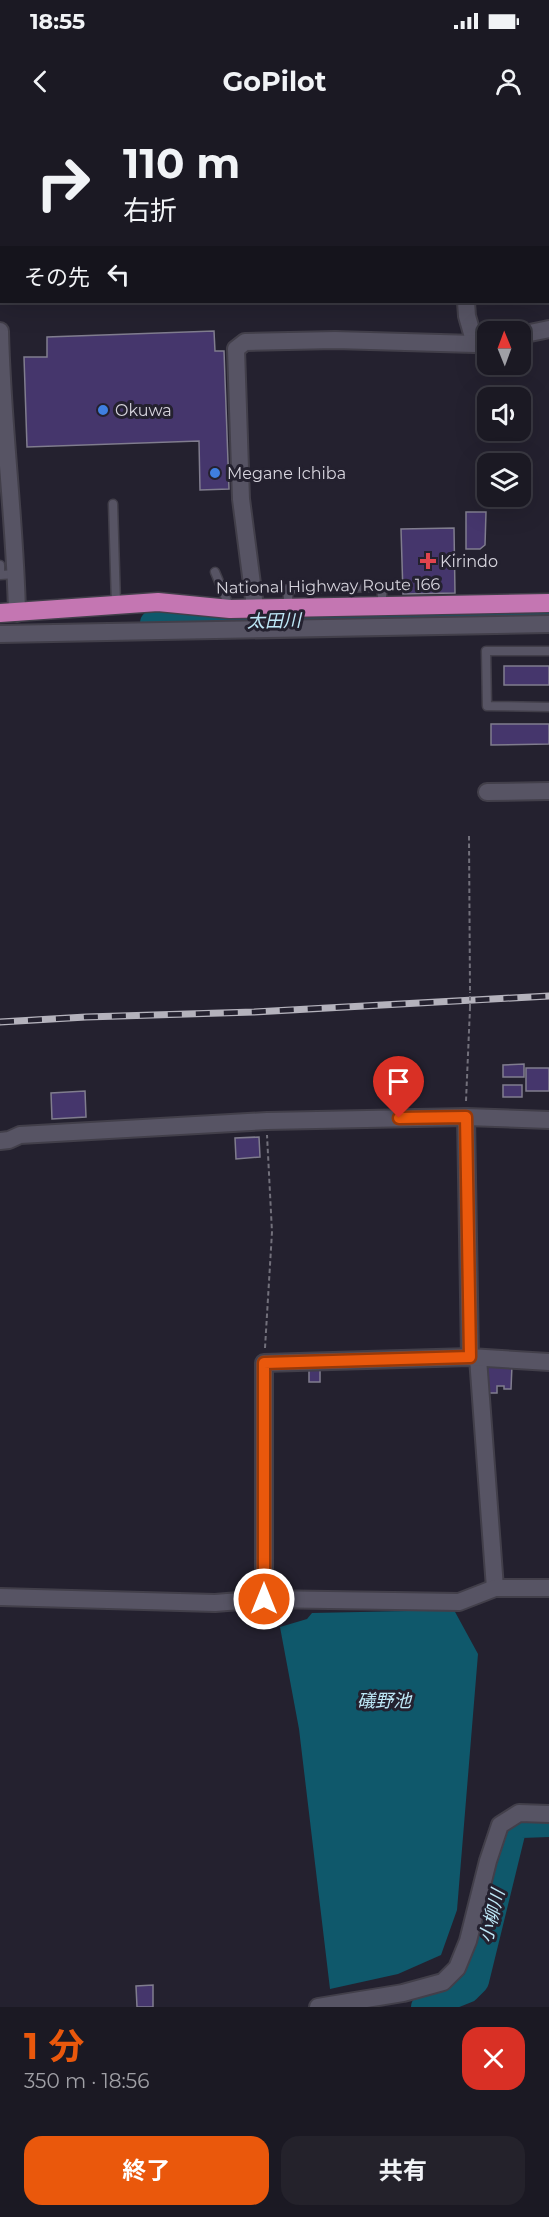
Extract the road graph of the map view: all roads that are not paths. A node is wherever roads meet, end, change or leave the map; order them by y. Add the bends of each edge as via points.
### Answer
1 (466, 303) edge
2 (549, 329) edge
3 (0, 331) edge
4 (531, 333) edge
5 (477, 335) edge
6 (477, 342) edge
7 (113, 504) dead end
8 (0, 565) edge
9 (215, 572) dead end
10 (16, 574) junction
11 (549, 603) edge
12 (116, 604) junction
13 (255, 607) junction
14 (230, 609) junction
15 (8, 613) edge
16 (549, 624) edge
17 (0, 634) edge
18 (549, 651) edge
19 (549, 707) edge
20 (549, 791) edge
21 (487, 792) dead end
22 (466, 1117) junction
23 (549, 1120) edge
24 (0, 1141) edge
25 (474, 1358) junction
26 (549, 1362) edge
27 (495, 1588) junction
28 (549, 1588) edge
29 (0, 1597) edge
30 (264, 1599) junction
31 (549, 1815) edge
32 (318, 2007) edge

1 - 5 street via 467,316
2 - 4 street
3 - 10 street
6 - 13 street via 256,341 245,342 236,349 241,499
7 - 12 lane
8 - 10 lane via 0,575
9 - 14 lane
10 - 15 street
11 - 13 highway, National Highway Route 166 via 382,596
12 - 14 highway, National Highway Route 166 via 158,602
12 - 15 highway, National Highway Route 166
13 - 14 highway, National Highway Route 166
16 - 17 street
18 - 19 lane via 486,651 487,706
20 - 21 street
22 - 23 street
22 - 24 street via 267,1120 20,1135
22 - 25 street
25 - 26 street
25 - 27 street
25 - 30 street via 264,1363
27 - 28 street
27 - 30 street via 459,1602
29 - 30 street via 215,1602
31 - 32 street via 519,1813 500,1825 468,1941 457,1968 443,1982

